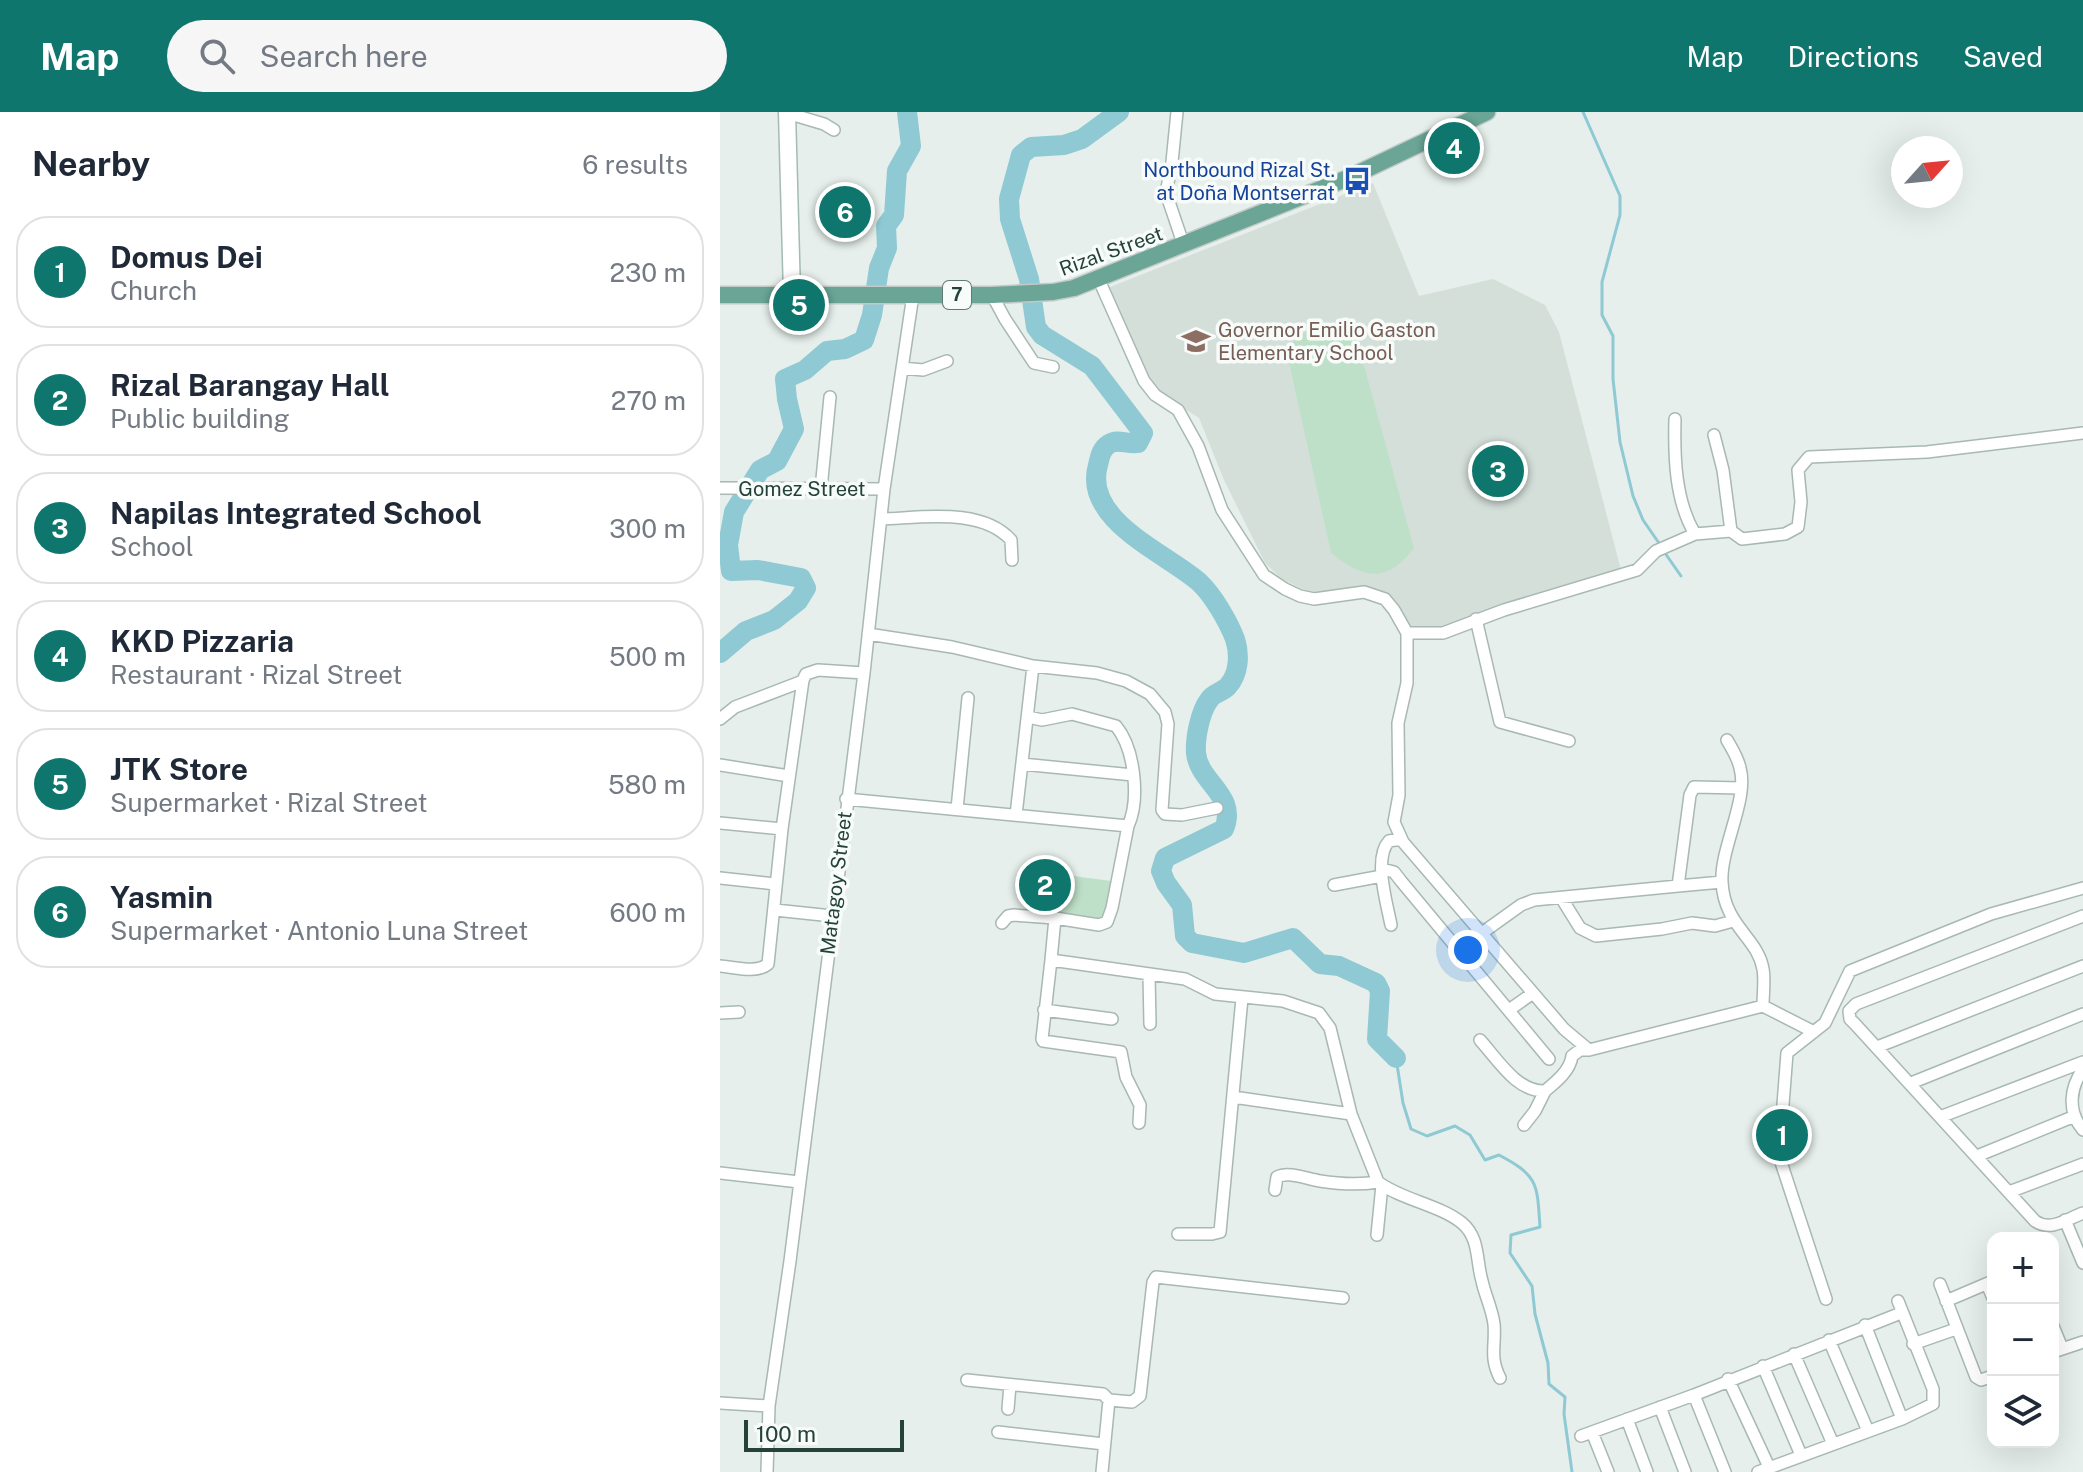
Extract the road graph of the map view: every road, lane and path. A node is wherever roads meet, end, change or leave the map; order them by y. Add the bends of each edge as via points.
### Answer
1 (1177, 112) edge
2 (1487, 112) edge
3 (787, 113) edge
4 (834, 130) dead end
5 (1184, 246) junction
6 (1099, 280) junction
7 (792, 294) junction
8 (720, 295) edge
9 (913, 295) junction
10 (992, 295) junction
11 (947, 361) dead end
12 (1053, 367) dead end
13 (902, 368) junction
14 (830, 397) dead end
15 (1675, 419) dead end
16 (2083, 433) edge
17 (1714, 435) dead end
18 (720, 488) edge
19 (821, 489) junction
20 (884, 489) junction
21 (881, 519) junction
22 (1731, 531) junction
23 (1695, 534) junction
24 (1012, 560) dead end
25 (1476, 619) junction
26 (1407, 633) junction
27 (868, 634) junction
28 (1033, 666) junction
29 (864, 673) junction
30 (803, 681) junction
31 (968, 698) dead end
32 (1028, 717) junction
33 (720, 719) edge
34 (1727, 740) dead end
35 (1569, 741) dead end
36 (1022, 764) junction
37 (720, 765) edge
38 (1133, 775) junction
39 (789, 776) junction
40 (1741, 788) junction
41 (846, 799) junction
42 (1217, 808) dead end
43 (957, 809) junction
44 (1016, 815) junction
45 (720, 823) edge
46 (1128, 826) junction
47 (782, 829) junction
48 (1401, 839) junction
49 (1382, 872) junction
50 (720, 878) edge
51 (1722, 882) junction
52 (775, 884) junction
53 (1334, 885) dead end
54 (1678, 886) junction
55 (2083, 888) edge
56 (1562, 899) junction
57 (775, 910) junction
58 (832, 916) junction
59 (2083, 916) edge
60 (1055, 918) junction
61 (1733, 921) junction
62 (1002, 923) dead end
63 (1391, 925) dead end
64 (1482, 933) junction
65 (1051, 960) junction
66 (720, 966) edge
67 (2083, 966) edge
68 (1149, 975) junction
69 (1533, 993) junction
70 (1242, 998) junction
71 (1763, 1006) junction
72 (1044, 1010) junction
73 (1509, 1010) junction
74 (739, 1012) dead end
75 (720, 1013) edge
76 (2083, 1014) edge
77 (1112, 1019) dead end
78 (1150, 1024) dead end
79 (1814, 1032) junction
80 (1480, 1040) dead end
81 (1877, 1047) junction
82 (1589, 1050) junction
83 (1549, 1059) dead end
84 (2083, 1062) edge
85 (2083, 1069) edge
86 (1911, 1083) junction
87 (1545, 1091) junction
88 (1233, 1097) junction
89 (1351, 1114) junction
90 (2075, 1116) junction
91 (1940, 1117) junction
92 (1139, 1123) dead end
93 (1524, 1125) dead end
94 (2083, 1130) edge
95 (1977, 1156) junction
96 (2083, 1164) edge
97 (720, 1173) edge
98 (799, 1182) junction
99 (1380, 1183) junction
100 (1275, 1190) dead end
101 (2009, 1192) junction
102 (2083, 1213) edge
103 (2065, 1220) junction
104 (1178, 1234) dead end
105 (1377, 1235) dead end
106 (2083, 1263) edge
107 (1987, 1283) edge
108 (1940, 1284) dead end
109 (1343, 1298) dead end
110 (1826, 1299) dead end
111 (1946, 1301) junction
112 (1865, 1325) junction
113 (1956, 1329) junction
114 (1829, 1340) junction
115 (2083, 1342) edge
116 (1913, 1344) junction
117 (2059, 1350) edge
118 (1794, 1354) junction
119 (1763, 1366) junction
120 (1500, 1378) dead end
121 (1987, 1378) edge
122 (1728, 1379) junction
123 (967, 1380) dead end
124 (1010, 1385) junction
125 (1694, 1395) junction
126 (1109, 1400) junction
127 (720, 1403) edge
128 (769, 1406) junction
129 (1660, 1407) junction
130 (1008, 1409) dead end
131 (1627, 1419) junction
132 (1902, 1419) junction
133 (1868, 1431) junction
134 (998, 1432) dead end
135 (1104, 1444) junction
136 (1833, 1444) junction
137 (1801, 1455) junction
138 (1763, 1470) edge
139 (767, 1472) edge
140 (1102, 1472) edge
141 (1608, 1472) edge
142 (1647, 1472) edge
143 (1685, 1472) edge
144 (1725, 1472) edge

1 - 5 street via 1166,193
2 - 5 main road, Rizal Street / 7 via 1348,178
3 - 4 street
3 - 7 street
5 - 6 main road, Rizal Street / 7
6 - 10 main road, Rizal Street / 7 via 1053,292
6 - 26 street via 1144,381 1178,410 1222,510 1264,575 1314,599 1364,592 1385,599
7 - 8 main road, Rizal Street / 7
7 - 9 main road, Rizal Street / 7
9 - 10 main road, Rizal Street / 7
9 - 13 street, Matagoy Street
10 - 12 street via 1034,363
11 - 13 street via 923,370
13 - 20 street, Matagoy Street
14 - 19 street
15 - 23 street via 1683,504
16 - 22 street via 1927,452 1809,457 1798,470 1798,527 1785,534 1742,539
17 - 22 street
18 - 19 street, Gomez Street
19 - 20 street, Gomez Street
20 - 21 street, Matagoy Street
21 - 24 street via 979,522 1011,540
21 - 27 street, Matagoy Street
22 - 23 street
23 - 25 street via 1656,551 1637,570
25 - 26 street via 1443,633
25 - 35 street via 1500,722
26 - 48 street via 1394,822
27 - 28 street
27 - 29 street, Matagoy Street
28 - 32 street
28 - 42 street via 1097,673 1150,694 1168,724 1162,810 1182,815
29 - 30 street via 818,670
29 - 41 street, Matagoy Street
30 - 33 street via 735,707
30 - 39 street
31 - 43 street
32 - 36 street
32 - 38 street via 1072,714 1116,726
34 - 40 street via 1740,766
36 - 38 street
36 - 44 street
37 - 39 street
38 - 46 street via 1136,800
39 - 47 street
40 - 51 street
40 - 54 street via 1691,790
41 - 43 street
41 - 58 street, Matagoy Street
43 - 44 street
44 - 46 street
45 - 47 street
46 - 60 street via 1107,922
47 - 52 street
48 - 49 street via 1384,846
48 - 64 street
49 - 53 street
49 - 63 street
49 - 73 street via 1394,872
50 - 52 street
51 - 54 street
51 - 61 street
52 - 57 street
54 - 56 street
55 - 79 street via 1991,914 1850,971 1825,1023
56 - 61 street via 1580,928 1596,936
56 - 64 street via 1521,905
57 - 58 street
57 - 66 street via 765,967
58 - 98 street, Matagoy Street
59 - 81 street via 1856,1004 1850,1019
60 - 62 street via 1014,915
60 - 65 street
61 - 71 street via 1763,968
64 - 69 street
65 - 68 street
65 - 72 street
67 - 81 street
68 - 70 street via 1190,980 1209,992
68 - 78 street
69 - 73 street
69 - 82 street
70 - 88 street
70 - 89 street via 1283,1001 1319,1013 1330,1028
71 - 79 street
71 - 82 street
72 - 77 street
72 - 92 street via 1043,1041 1121,1052 1140,1105
73 - 83 street
74 - 75 street
76 - 86 street
79 - 110 street via 1786,1057 1779,1156
80 - 87 street via 1524,1088
81 - 86 street
82 - 87 street via 1572,1056 1562,1076
84 - 91 street
85 - 90 street via 2071,1095
86 - 91 street
87 - 93 street
88 - 89 street
88 - 104 street via 1220,1232
89 - 99 street
90 - 94 street
90 - 95 street
91 - 95 street
95 - 101 street
96 - 101 street
97 - 98 street
98 - 128 street, Matagoy Street
99 - 100 street via 1323,1182 1284,1174 1277,1177
99 - 105 street
99 - 120 street via 1461,1222 1472,1234 1492,1312 1493,1360
101 - 103 street via 2043,1227
102 - 103 street
103 - 106 street
107 - 111 street
108 - 111 street
109 - 126 street via 1156,1277 1140,1396 1132,1402
111 - 113 street
112 - 114 street
112 - 116 street via 1900,1307
112 - 132 street
113 - 116 street
113 - 121 street via 1976,1377
114 - 118 street
114 - 133 street
115 - 117 street
116 - 132 street via 1933,1404
118 - 119 street
118 - 136 street
119 - 122 street
119 - 137 street
122 - 125 street
122 - 138 street
123 - 124 street
124 - 126 street via 1103,1394
124 - 130 street
125 - 129 street
125 - 144 street
126 - 135 street
127 - 128 street
128 - 139 street, Matagoy Street
129 - 131 street
129 - 143 street
131 - 141 street via 1587,1434
131 - 142 street
132 - 133 street
133 - 136 street
134 - 135 street
135 - 140 street
136 - 137 street
137 - 138 street

